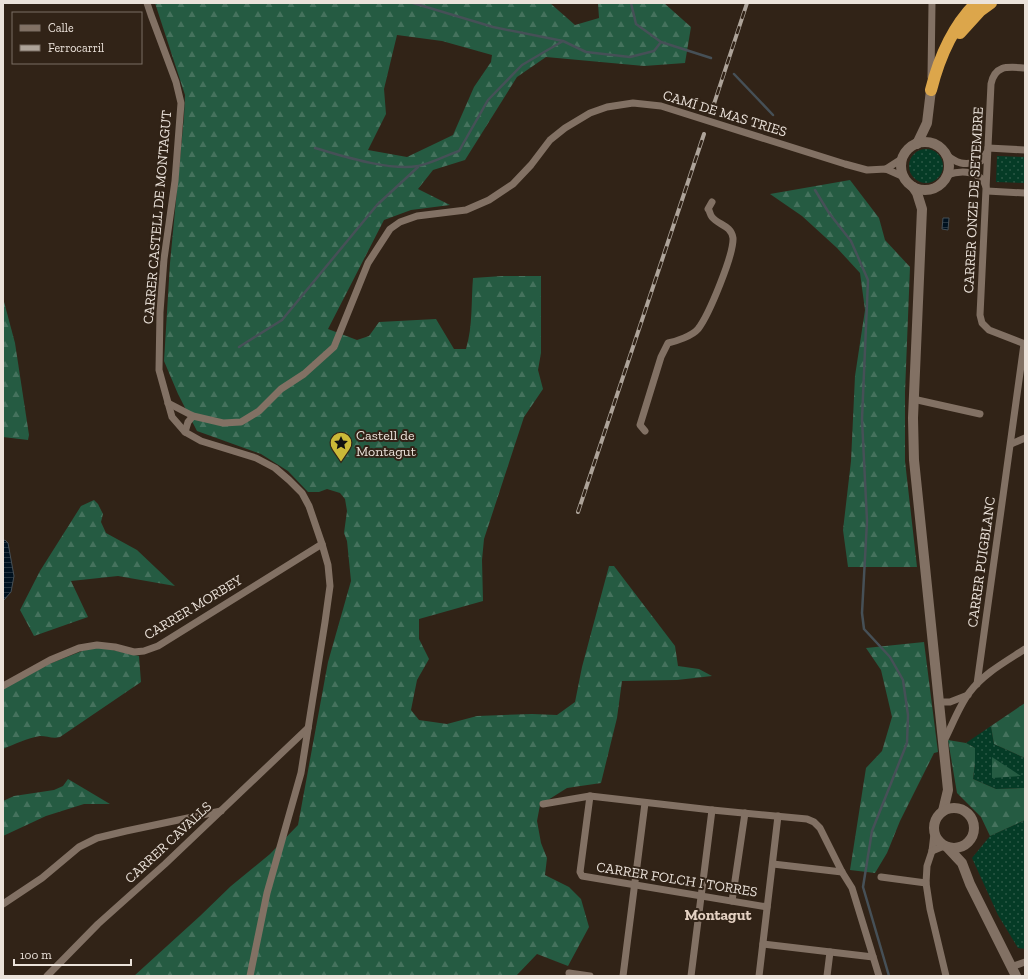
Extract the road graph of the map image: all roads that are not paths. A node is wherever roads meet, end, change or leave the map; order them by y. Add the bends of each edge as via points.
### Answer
1 (148, 3) edge
2 (932, 3) edge
3 (970, 3) edge
4 (976, 3) edge
5 (991, 3) edge
6 (964, 16) junction
7 (944, 50) junction
8 (1025, 68) edge
9 (931, 90) junction
10 (927, 123) junction
11 (918, 144) junction
12 (936, 145) junction
13 (988, 148) junction
14 (1025, 150) edge
15 (944, 153) junction
16 (904, 155) junction
17 (886, 169) junction
18 (947, 175) junction
19 (904, 177) junction
20 (913, 187) junction
21 (934, 188) junction
22 (987, 191) junction
23 (1025, 193) edge
24 (712, 202) dead end
25 (922, 209) junction
26 (1025, 344) edge
27 (913, 400) junction
28 (168, 403) junction
29 (980, 414) dead end
30 (190, 419) junction
31 (645, 430) dead end
32 (185, 432) junction
33 (1025, 438) edge
34 (1011, 444) junction
35 (322, 544) junction
36 (1025, 649) edge
37 (977, 684) junction
38 (3, 686) edge
39 (968, 694) junction
40 (938, 702) junction
41 (308, 728) junction
42 (942, 744) junction
43 (948, 790) junction
44 (590, 796) junction
45 (645, 803) junction
46 (543, 804) dead end
47 (962, 809) junction
48 (712, 810) junction
49 (222, 811) junction
50 (943, 811) junction
51 (744, 813) junction
52 (778, 816) junction
53 (934, 834) junction
54 (968, 843) junction
55 (946, 847) junction
56 (932, 851) junction
57 (962, 862) junction
58 (773, 864) junction
59 (842, 872) junction
60 (881, 877) dead end
61 (926, 883) junction
62 (634, 885) junction
63 (701, 896) junction
64 (732, 901) junction
65 (3, 904) edge
66 (768, 907) junction
67 (763, 944) junction
68 (830, 952) junction
69 (873, 957) junction
70 (1025, 962) edge
71 (1014, 971) edge
72 (569, 973) dead end
73 (47, 976) edge
74 (250, 976) edge
75 (590, 976) edge
76 (623, 976) edge
77 (691, 976) edge
78 (759, 976) edge
79 (827, 976) edge
80 (879, 976) edge
81 (946, 976) edge

1 - 28 street, CARRER CASTELL DE MONTAGUT via 181,103 160,312 159,370
2 - 9 street
3 - 6 highway
4 - 6 highway
5 - 7 highway via 980,11
6 - 7 highway
7 - 9 highway
8 - 13 street, CARRER ONZE DE SETEMBRE via 1009,67 994,74 991,84
9 - 10 street
10 - 11 street
10 - 12 street
11 - 12 street via 925,142
11 - 16 street
12 - 15 street
13 - 14 street
13 - 15 street via 981,161 973,163 954,161
13 - 22 street, CARRER ONZE DE SETEMBRE
15 - 18 street via 948,160
16 - 17 street
16 - 19 street via 901,166
17 - 19 street, CAMÍ DE MAS TRIES
17 - 30 street, CAMÍ DE MAS TRIES via 867,170 844,164 661,106 633,103 590,113 550,140 513,184 489,200 466,210 417,216 390,229 368,263 334,347 304,374 281,389 259,411 241,422 223,423
18 - 21 street
18 - 22 street via 962,172 976,174
19 - 20 street
20 - 21 street via 921,190
20 - 25 street
21 - 25 street
22 - 23 street
22 - 26 street, CARRER ONZE DE SETEMBRE via 980,315 982,323 989,330
24 - 31 street via 708,209 712,218 730,230 733,237 724,276 697,330 668,343 661,357 640,425
25 - 27 street
26 - 34 street, CARRER PUIGBLANC
27 - 29 street
27 - 40 street via 914,460
28 - 30 street, CAMÍ DE MAS TRIES
28 - 32 street, CARRER CASTELL DE MONTAGUT via 172,417
30 - 32 street
32 - 35 street, CARRER CASTELL DE MONTAGUT via 201,441 256,458 275,468 302,493
33 - 34 street
34 - 37 street, CARRER PUIGBLANC
35 - 38 street, CARRER MORBEY via 158,646 134,652 97,645 79,648 50,660
35 - 41 street, CARRER CASTELL DE MONTAGUT via 330,586
36 - 37 street via 996,667
37 - 39 street
39 - 40 street via 950,702
39 - 42 street
40 - 42 street
41 - 49 street, CARRER CAVALLS
41 - 74 street, CARRER CASTELL DE MONTAGUT via 301,773 267,893
42 - 43 street
43 - 47 street via 952,799
43 - 50 street
44 - 45 street
44 - 46 street
44 - 62 street, CARRER FOLCH I TORRES via 580,872 582,876
45 - 48 street
45 - 62 street
47 - 50 street via 950,808
47 - 54 street via 970,815 974,825 973,835
48 - 51 street
48 - 63 street
49 - 65 street via 97,838 79,847 42,878
49 - 73 street, CARRER CAVALLS via 98,924
50 - 53 street via 934,822
51 - 52 street
51 - 64 street
52 - 58 street
52 - 59 street via 814,822 820,828
53 - 55 street
53 - 56 street
54 - 55 street via 957,848
54 - 57 street
55 - 56 street
55 - 57 street
56 - 61 street
57 - 71 street via 970,884
58 - 59 street
58 - 66 street
59 - 69 street via 855,895
60 - 61 street
61 - 81 street
62 - 63 street, CARRER FOLCH I TORRES
62 - 76 street
63 - 64 street, CARRER FOLCH I TORRES
63 - 77 street
64 - 66 street, CARRER FOLCH I TORRES
66 - 67 street
67 - 68 street
67 - 78 street
68 - 69 street
68 - 79 street
69 - 80 street
70 - 71 street
72 - 75 street

